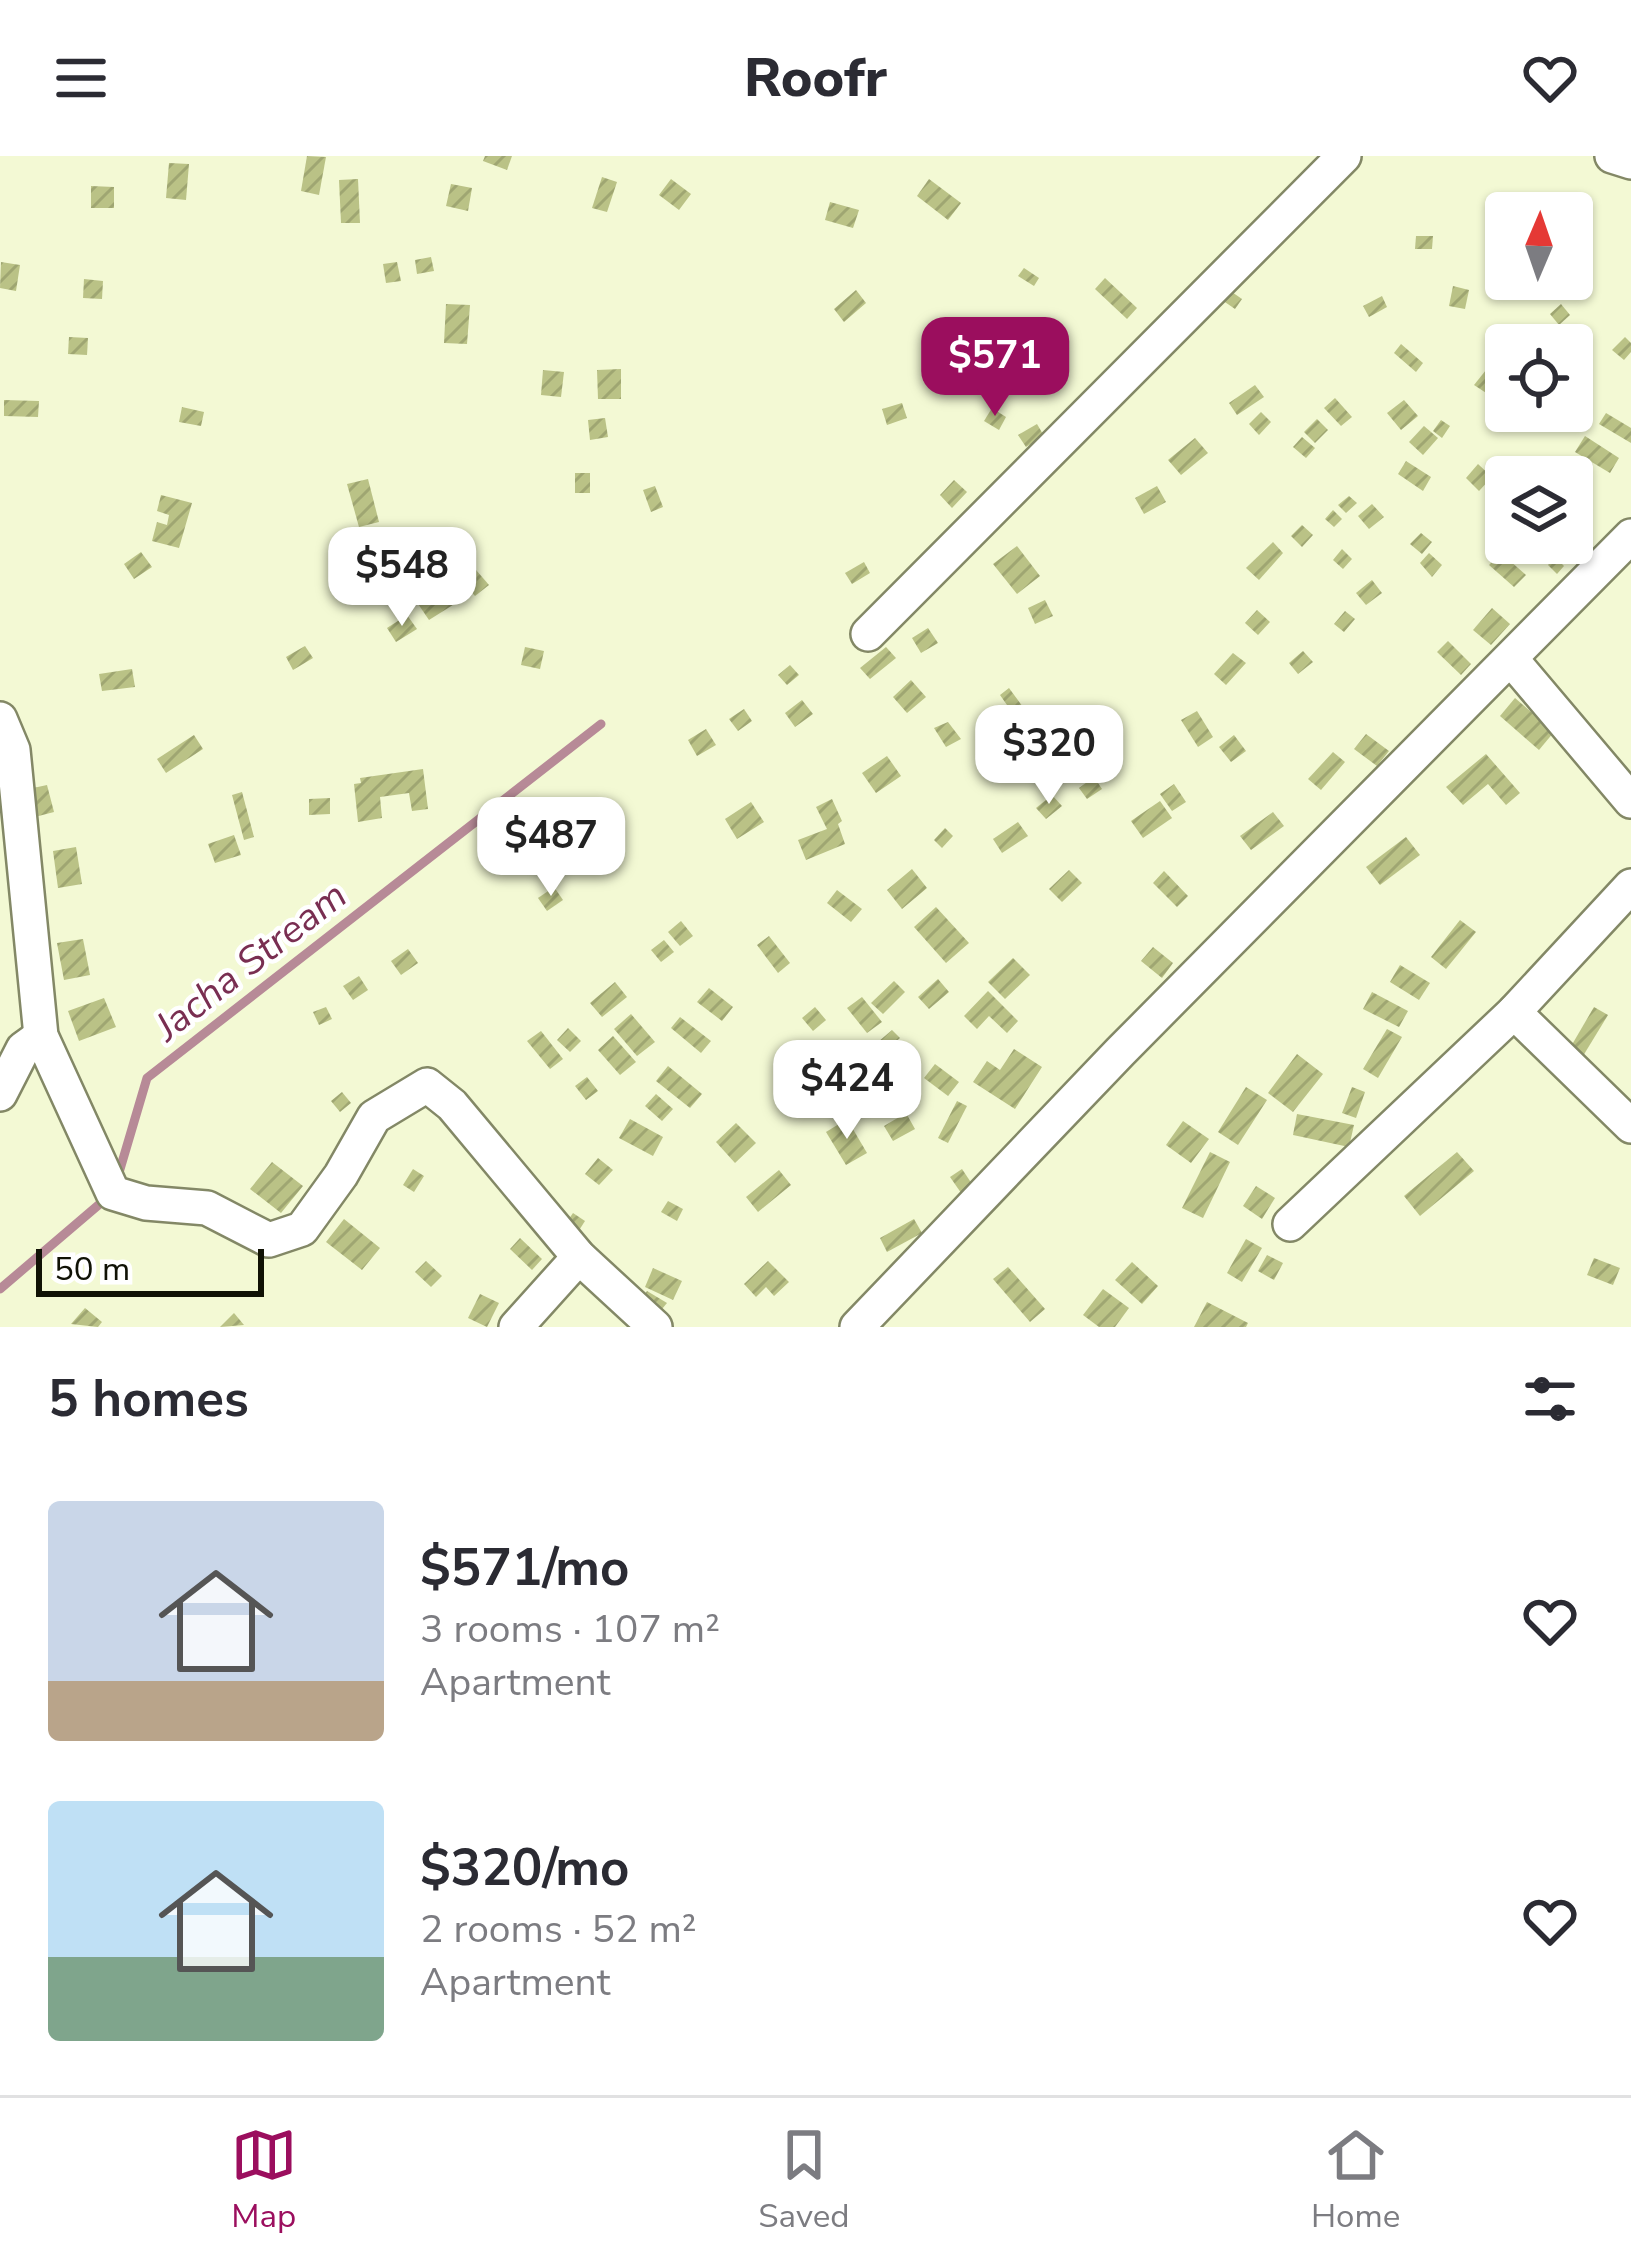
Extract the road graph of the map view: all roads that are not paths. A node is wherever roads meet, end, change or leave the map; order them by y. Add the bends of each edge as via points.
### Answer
1 (1344, 156) edge
2 (1612, 156) edge
3 (1631, 162) edge
4 (1631, 536) edge
5 (868, 634) dead end
6 (1511, 659) junction
7 (0, 719) edge
8 (1631, 801) edge
9 (1631, 886) edge
10 (1514, 1012) junction
11 (21, 1042) edge
12 (0, 1094) edge
13 (1631, 1126) edge
14 (1291, 1224) dead end
15 (579, 1257) junction
16 (516, 1327) edge
17 (655, 1327) edge
18 (857, 1327) edge

1 - 5 street
2 - 3 street
4 - 6 street
6 - 8 street
6 - 18 street
7 - 11 street via 13,750
9 - 10 street
10 - 13 street
10 - 14 street
11 - 12 street
11 - 15 street via 113,1193 207,1208 269,1240 302,1229 374,1118 427,1085
15 - 16 street
15 - 17 street

